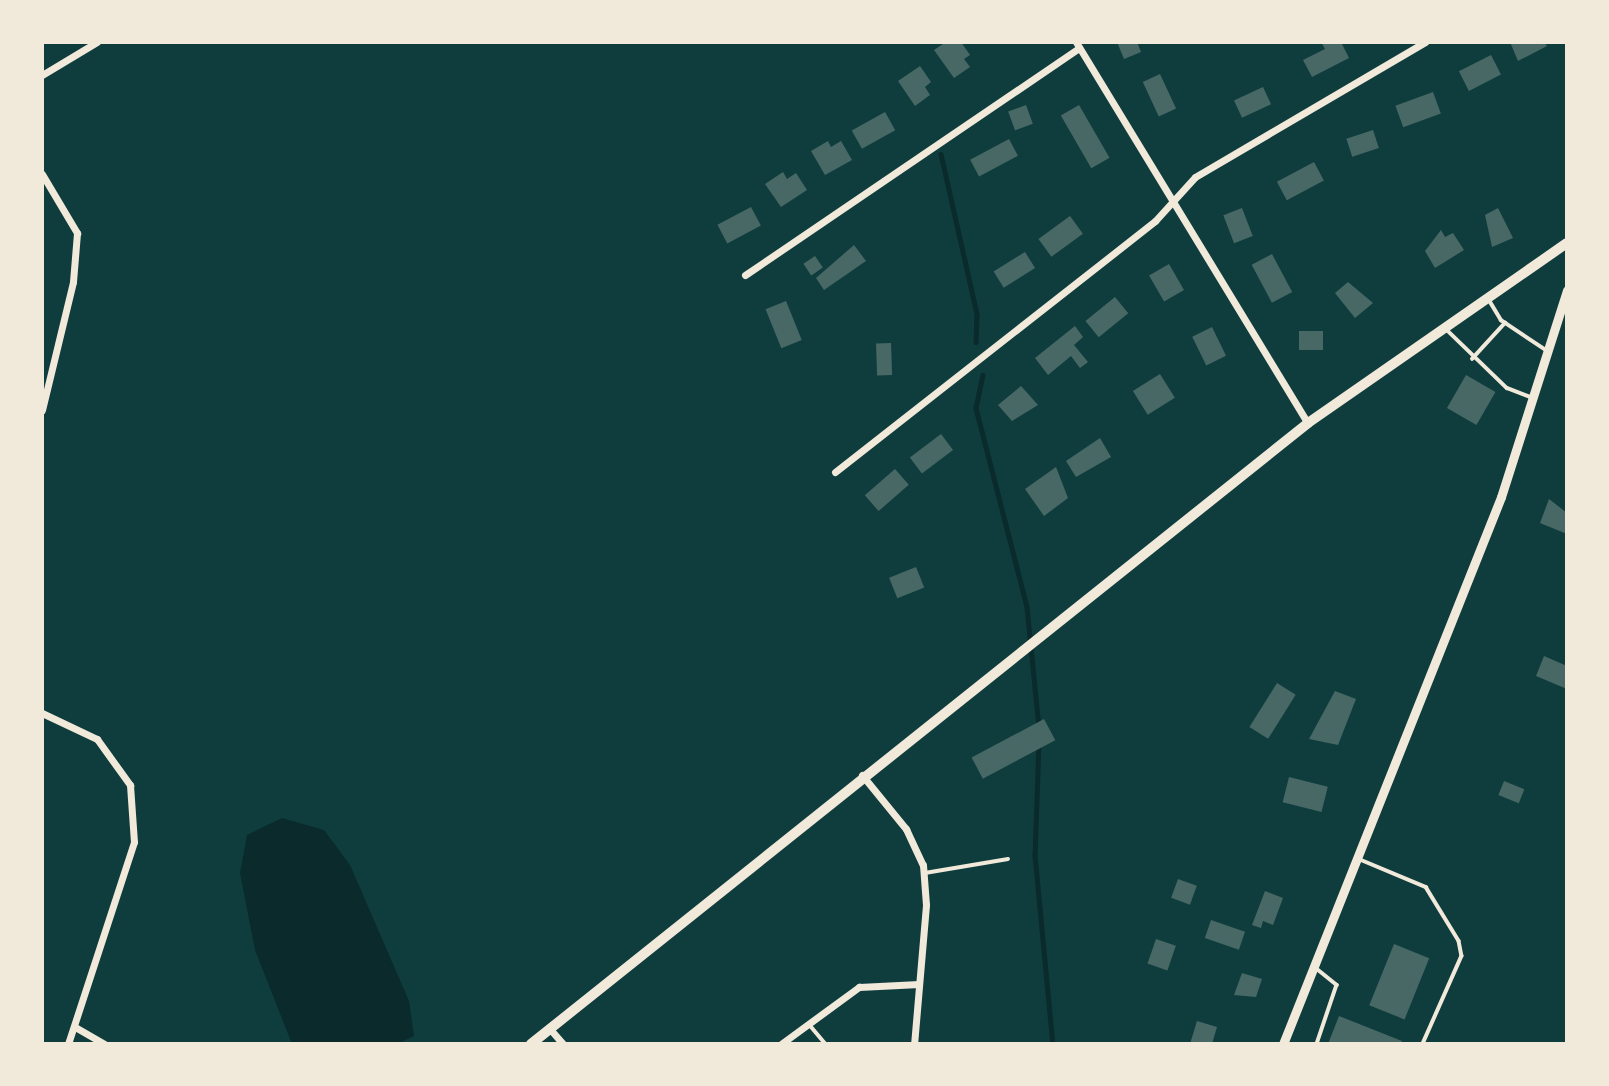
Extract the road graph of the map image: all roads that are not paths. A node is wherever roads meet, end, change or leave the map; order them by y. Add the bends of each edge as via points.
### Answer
1 (97, 42) edge
2 (1426, 42) edge
3 (1078, 45) edge
4 (42, 75) edge
5 (42, 174) edge
6 (1173, 202) junction
7 (1567, 243) edge
8 (745, 275) dead end
9 (1567, 290) edge
10 (1486, 297) junction
11 (1505, 323) junction
12 (1443, 326) junction
13 (1548, 351) junction
14 (1472, 359) junction
15 (1533, 398) junction
16 (42, 410) edge
17 (1307, 423) junction
18 (835, 472) dead end
19 (42, 713) edge
20 (862, 775) junction
21 (1008, 859) dead end
22 (1357, 859) junction
23 (925, 873) junction
24 (1314, 967) junction
25 (919, 984) junction
26 (808, 1023) junction
27 (75, 1027) junction
28 (550, 1029) junction
29 (68, 1044) edge
30 (103, 1044) edge
31 (531, 1044) edge
32 (563, 1044) edge
33 (781, 1044) edge
34 (826, 1044) edge
35 (914, 1044) edge
36 (1283, 1044) edge
37 (1317, 1044) edge
38 (1423, 1044) edge

1 - 4 street
2 - 6 street via 1195,177
3 - 6 street
3 - 8 street
5 - 16 street via 77,233 73,282
6 - 17 street
6 - 18 street
7 - 10 main road
9 - 13 street
10 - 11 lane
10 - 12 main road
11 - 13 lane
11 - 14 lane
12 - 14 lane
12 - 17 main road
13 - 15 street
14 - 15 lane via 1507,388
15 - 22 street via 1501,497
17 - 20 main road
19 - 27 street via 97,739 130,785 134,842
20 - 23 street via 906,829
20 - 28 main road
21 - 23 lane
22 - 24 street
22 - 38 lane via 1426,887 1459,941 1462,956
23 - 25 street
24 - 36 street
24 - 37 lane via 1337,985
25 - 26 street via 859,987
25 - 35 street
26 - 33 street
26 - 34 lane
27 - 29 street
27 - 30 street
28 - 31 main road
28 - 32 street

